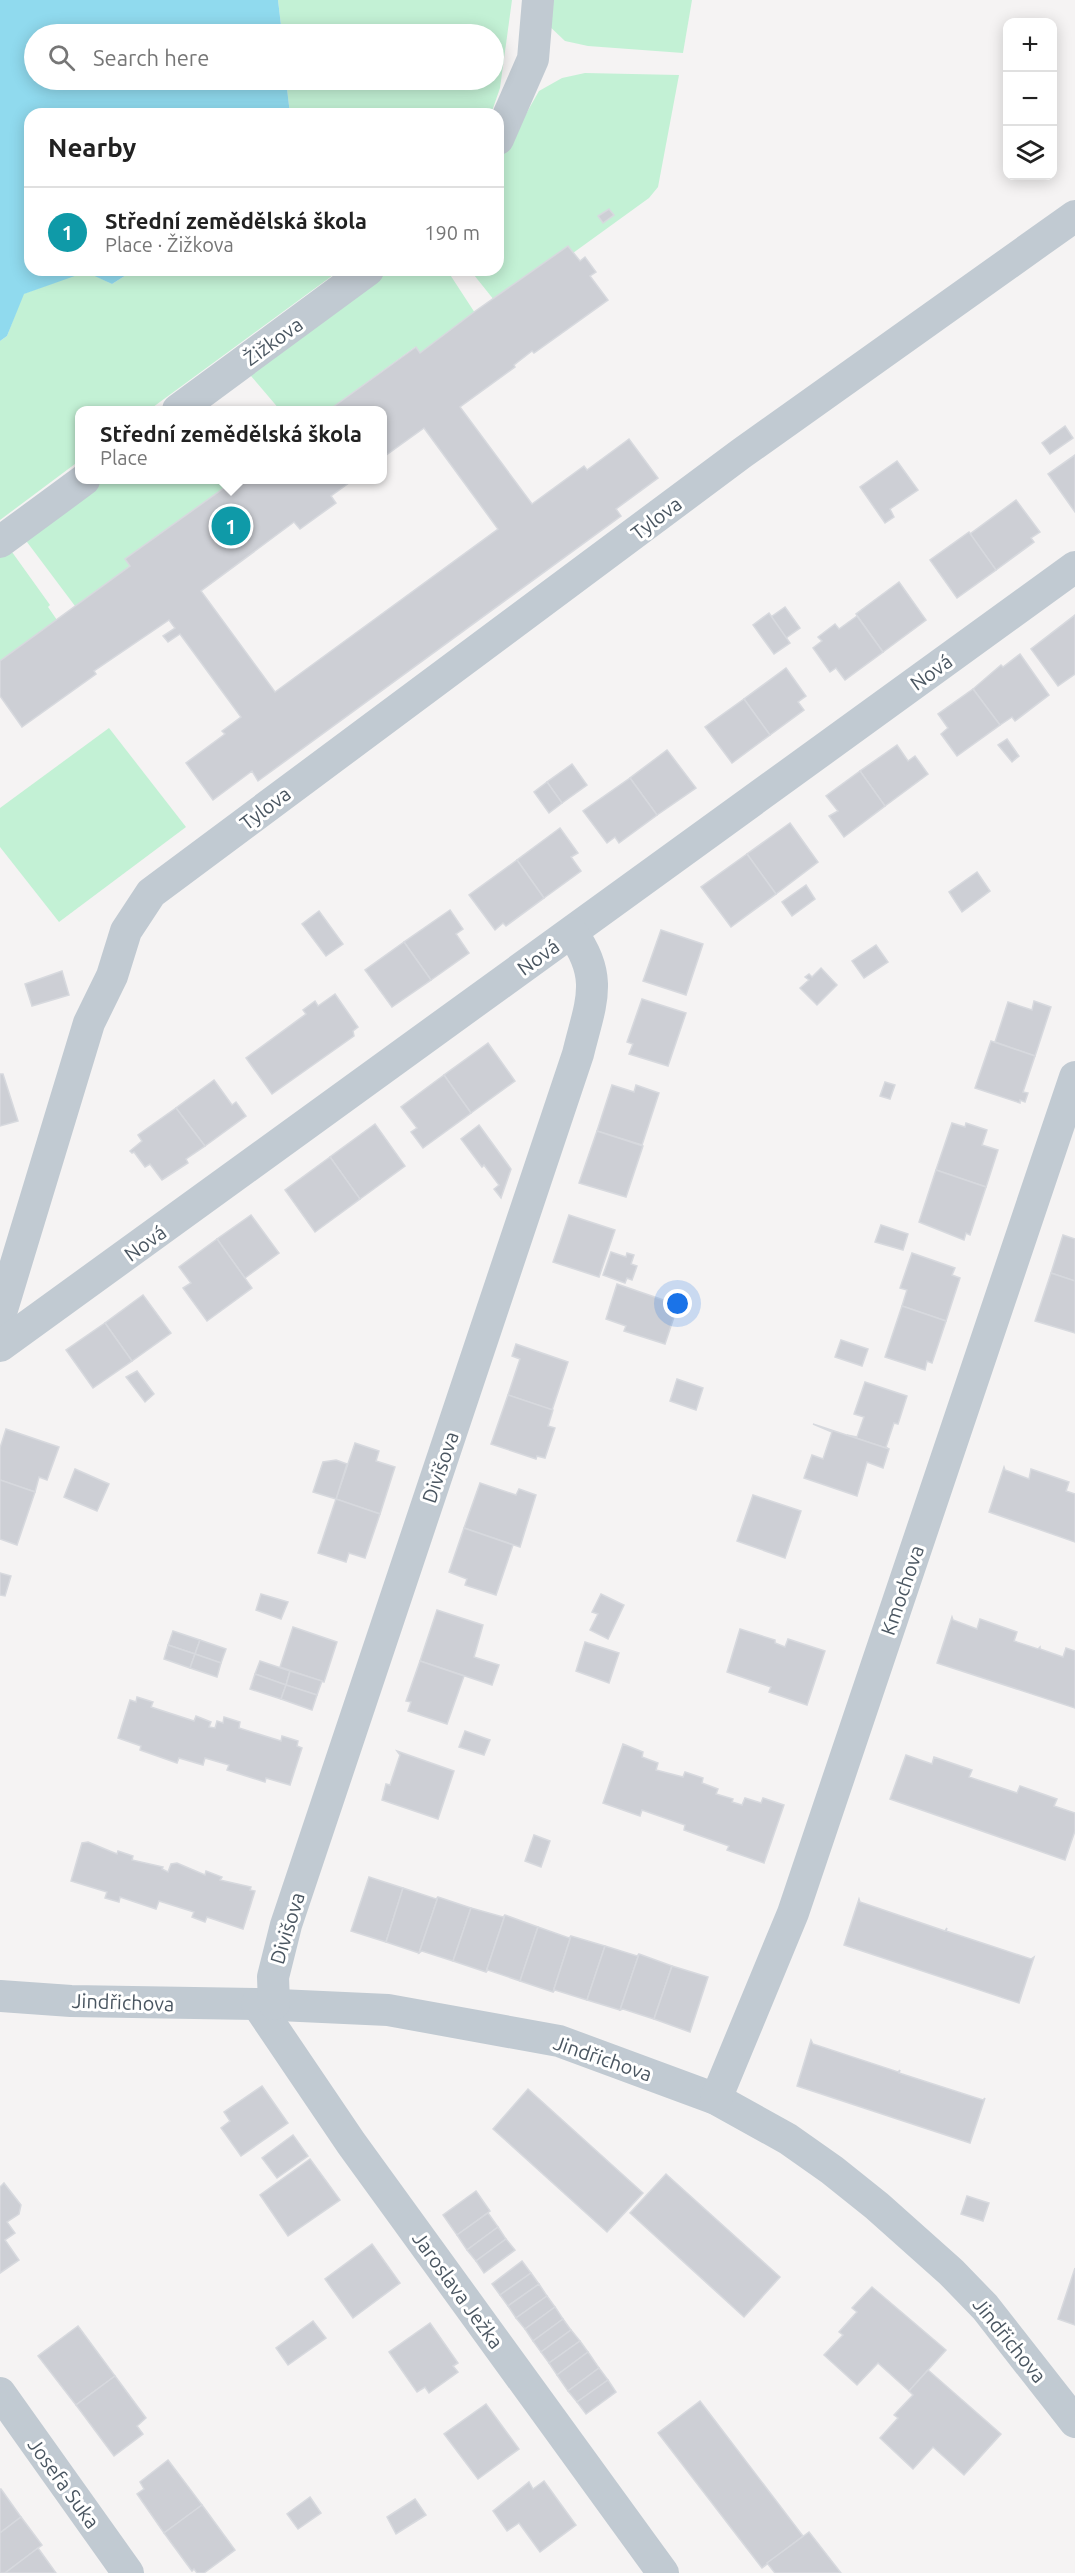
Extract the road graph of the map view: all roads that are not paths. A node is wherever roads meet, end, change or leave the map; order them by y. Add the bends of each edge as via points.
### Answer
1 (538, 0) edge
2 (504, 125) edge
3 (1075, 216) edge
4 (360, 276) edge
5 (185, 406) edge
6 (79, 484) edge
7 (0, 542) edge
8 (1075, 567) edge
9 (572, 933) junction
10 (1075, 1077) edge
11 (0, 1316) edge
12 (0, 1346) edge
13 (0, 1996) edge
14 (266, 2004) junction
15 (716, 2099) junction
16 (0, 2393) edge
17 (1075, 2422) edge
18 (128, 2573) edge
19 (663, 2573) edge

1 - 2 street via 533,59
3 - 11 street, Tylova via 742,453 151,893 126,931 112,976 89,1023
4 - 5 street, Žižkova
6 - 7 street
8 - 9 street, Nová
9 - 12 street, Nová
9 - 14 street, Divišova via 586,952 593,973 578,1054 286,1926
10 - 15 street, Kmochova via 793,1914
13 - 14 street, Jindřichova
14 - 15 street, Jindřichova via 388,2010 504,2029 559,2041
14 - 19 street, Jaroslava Ježka via 345,2133
15 - 17 street, Jindřichova via 788,2139 878,2206 985,2307
16 - 18 street, Josefa Suka

